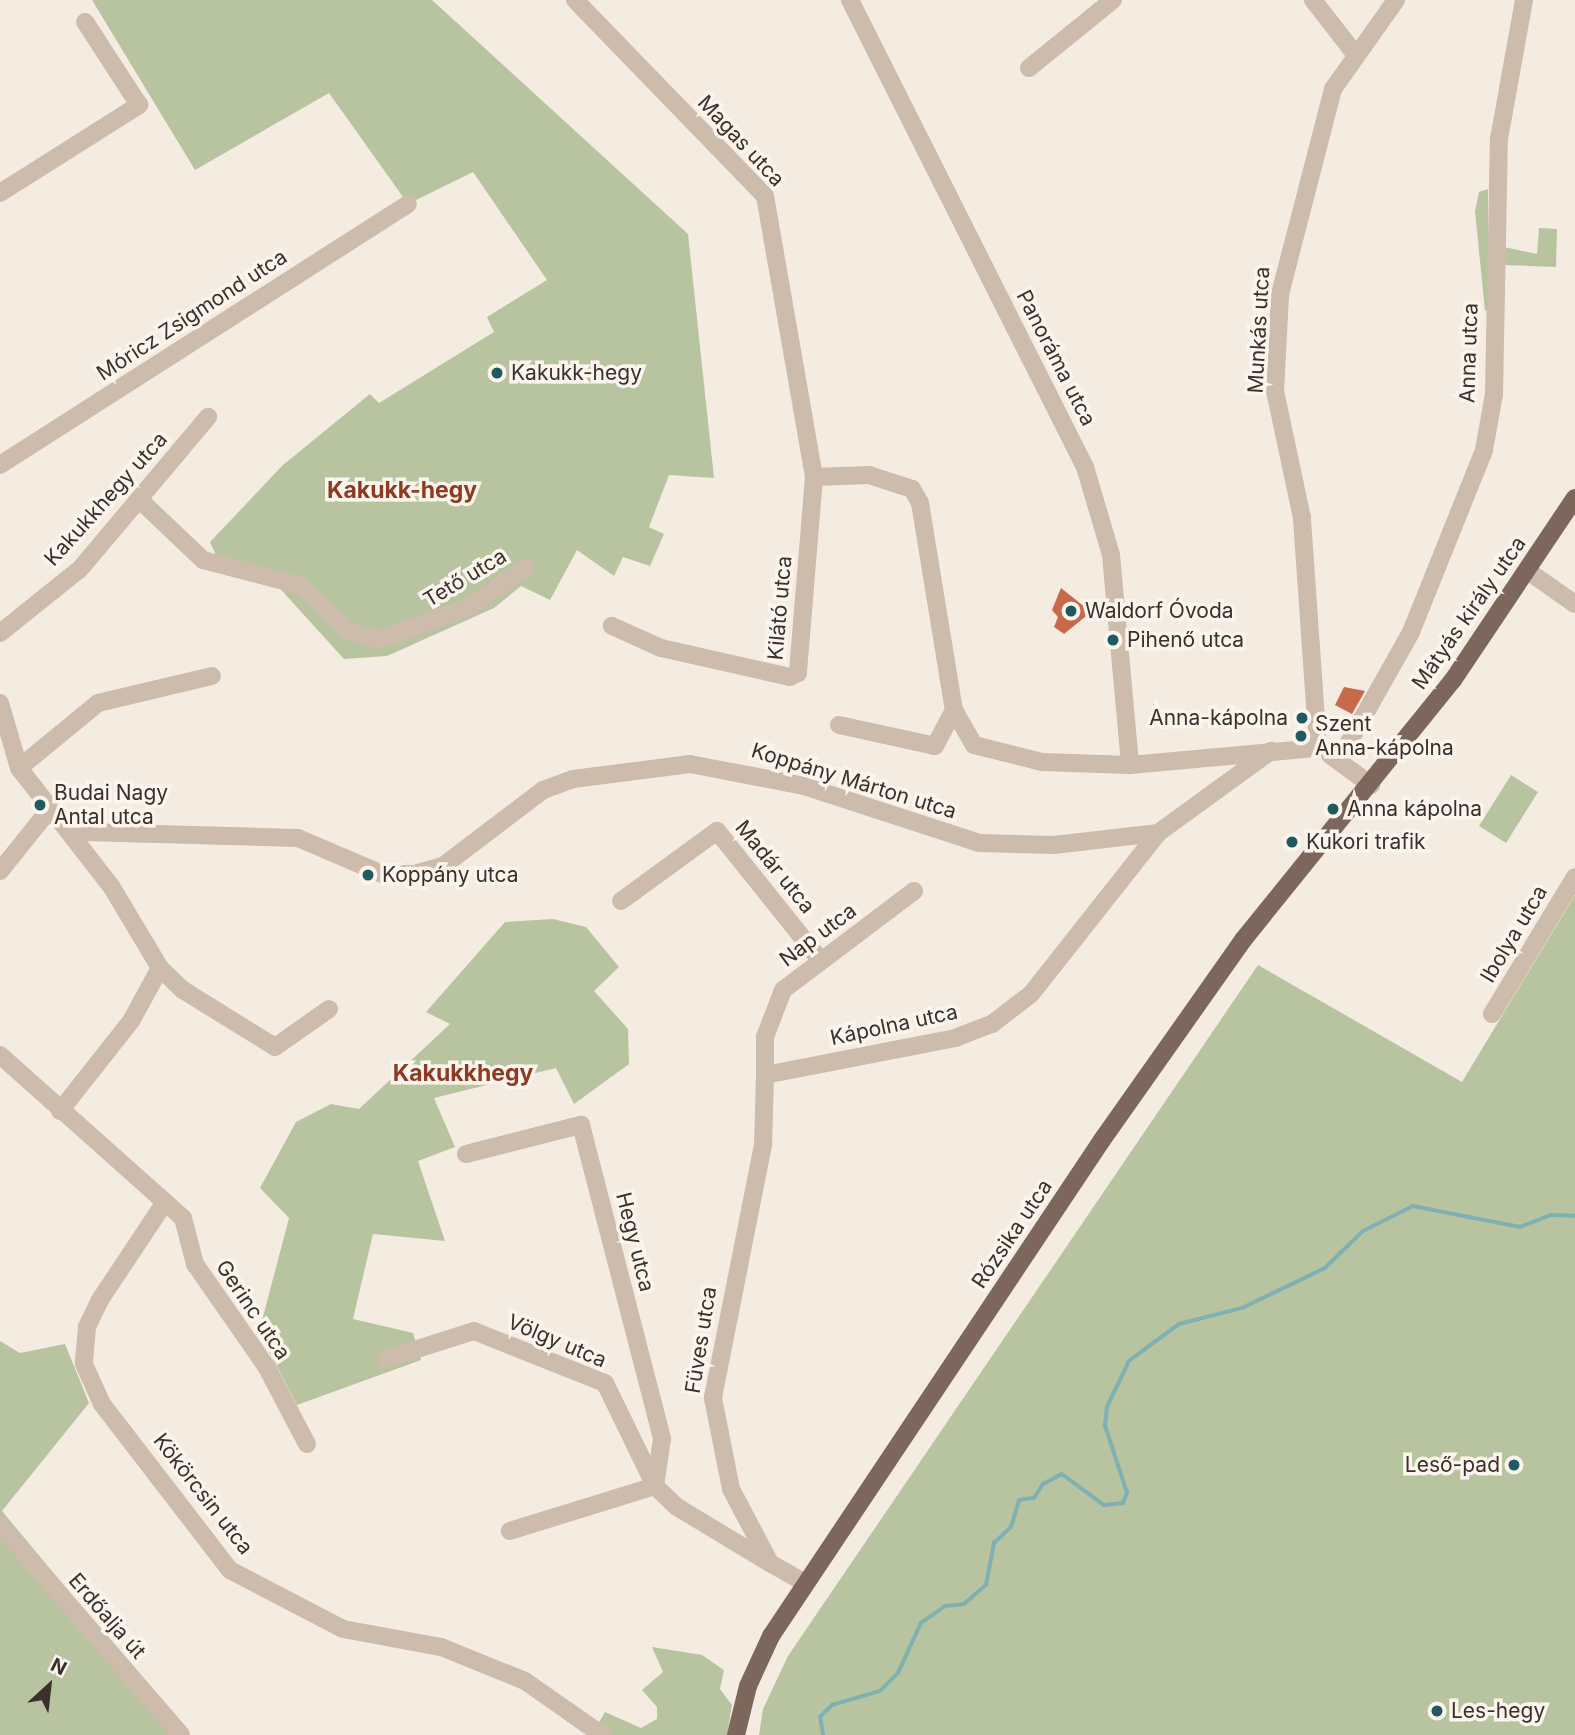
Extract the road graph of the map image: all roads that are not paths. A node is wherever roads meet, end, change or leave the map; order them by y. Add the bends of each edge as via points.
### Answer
1 (575, 0) edge
2 (850, 0) edge
3 (1113, 0) edge
4 (1396, 0) edge
5 (1524, 0) edge
6 (1318, 1) edge
7 (85, 22) dead end
8 (1355, 54) junction
9 (1029, 68) dead end
10 (0, 193) edge
11 (408, 204) dead end
12 (208, 417) dead end
13 (0, 465) edge
14 (814, 477) junction
15 (1575, 498) edge
16 (141, 501) junction
17 (526, 568) dead end
18 (1528, 570) junction
19 (1575, 604) edge
20 (612, 626) dead end
21 (0, 633) edge
22 (212, 676) dead end
23 (0, 703) edge
24 (954, 710) junction
25 (839, 726) dead end
26 (1318, 748) junction
27 (1271, 751) junction
28 (1339, 760) junction
29 (1130, 765) junction
30 (19, 768) junction
31 (1371, 785) junction
32 (53, 815) junction
33 (1158, 833) junction
34 (0, 870) edge
35 (1575, 877) edge
36 (914, 891) dead end
37 (621, 901) dead end
38 (821, 961) junction
39 (160, 968) junction
40 (330, 1009) dead end
41 (1492, 1014) dead end
42 (0, 1055) edge
43 (765, 1075) junction
44 (60, 1111) junction
45 (466, 1154) dead end
46 (166, 1202) junction
47 (386, 1359) dead end
48 (307, 1444) dead end
49 (655, 1486) junction
50 (0, 1525) edge
51 (510, 1531) dead end
52 (770, 1563) junction
53 (805, 1583) junction
54 (181, 1735) edge
55 (601, 1735) edge
56 (736, 1735) edge

1 - 14 street, Magas utca via 765,196
2 - 29 street, Panoráma utca via 1085,467 1111,555
3 - 9 street
4 - 8 street, Munkás utca
5 - 28 street, Anna utca via 1499,139 1494,394 1484,450 1411,632
6 - 8 street
7 - 10 street via 139,105
8 - 26 street, Munkás utca via 1333,89 1315,139 1280,293 1275,391 1302,518
11 - 13 street, Móricz Zsigmond utca
12 - 16 street, Kakukkhegy utca
14 - 20 street, Kilátó utca via 798,673 790,677 661,648
14 - 24 street via 869,475 912,489 920,503
15 - 18 main road, Mátyás király utca
16 - 17 street, Tető utca via 203,560 299,585 349,631 378,640 469,607
16 - 21 street, Kakukkhegy utca via 80,569
18 - 19 street
18 - 31 main road, Mátyás király utca
22 - 30 street via 98,703
23 - 30 street
24 - 25 street via 935,746
24 - 29 street via 970,741 986,751 1042,762
26 - 27 street
26 - 28 street
27 - 29 street
27 - 33 street, Koppány Márton utca
28 - 31 street
30 - 32 street
31 - 53 main road, Rózsika utca via 1243,940 1171,1039
32 - 33 street, Koppány Márton utca via 84,832 298,838 382,874 415,874 443,866 543,790 573,779 690,764 804,786 979,844 1054,845
32 - 34 street
32 - 39 street via 111,886
33 - 43 street, Kápolna utca via 1031,994 992,1024 956,1038
35 - 41 street, Ibolya utca
36 - 38 street, Nap utca
37 - 38 street, Madár utca via 717,831
38 - 43 street, Nap utca via 783,990 768,1024
39 - 40 street via 264,1046 275,1047
39 - 44 street via 131,1021
42 - 44 street, Gerinc utca
43 - 52 street, Füves utca via 763,1145 713,1398 717,1444 731,1489
44 - 46 street, Gerinc utca
45 - 49 street, Hegy utca via 581,1125 662,1439
46 - 48 street, Gerinc utca via 183,1218 195,1264 266,1366
46 - 55 street, Kökörcsin utca via 100,1300 87,1327 84,1364 102,1404 230,1570 342,1629 441,1647 525,1681
47 - 49 street, Völgy utca via 474,1331 605,1384
49 - 51 street
49 - 52 street, Völgy utca via 677,1507
50 - 54 street, Erdőalja út
52 - 53 street
53 - 56 main road, Rózsika utca via 758,1661

